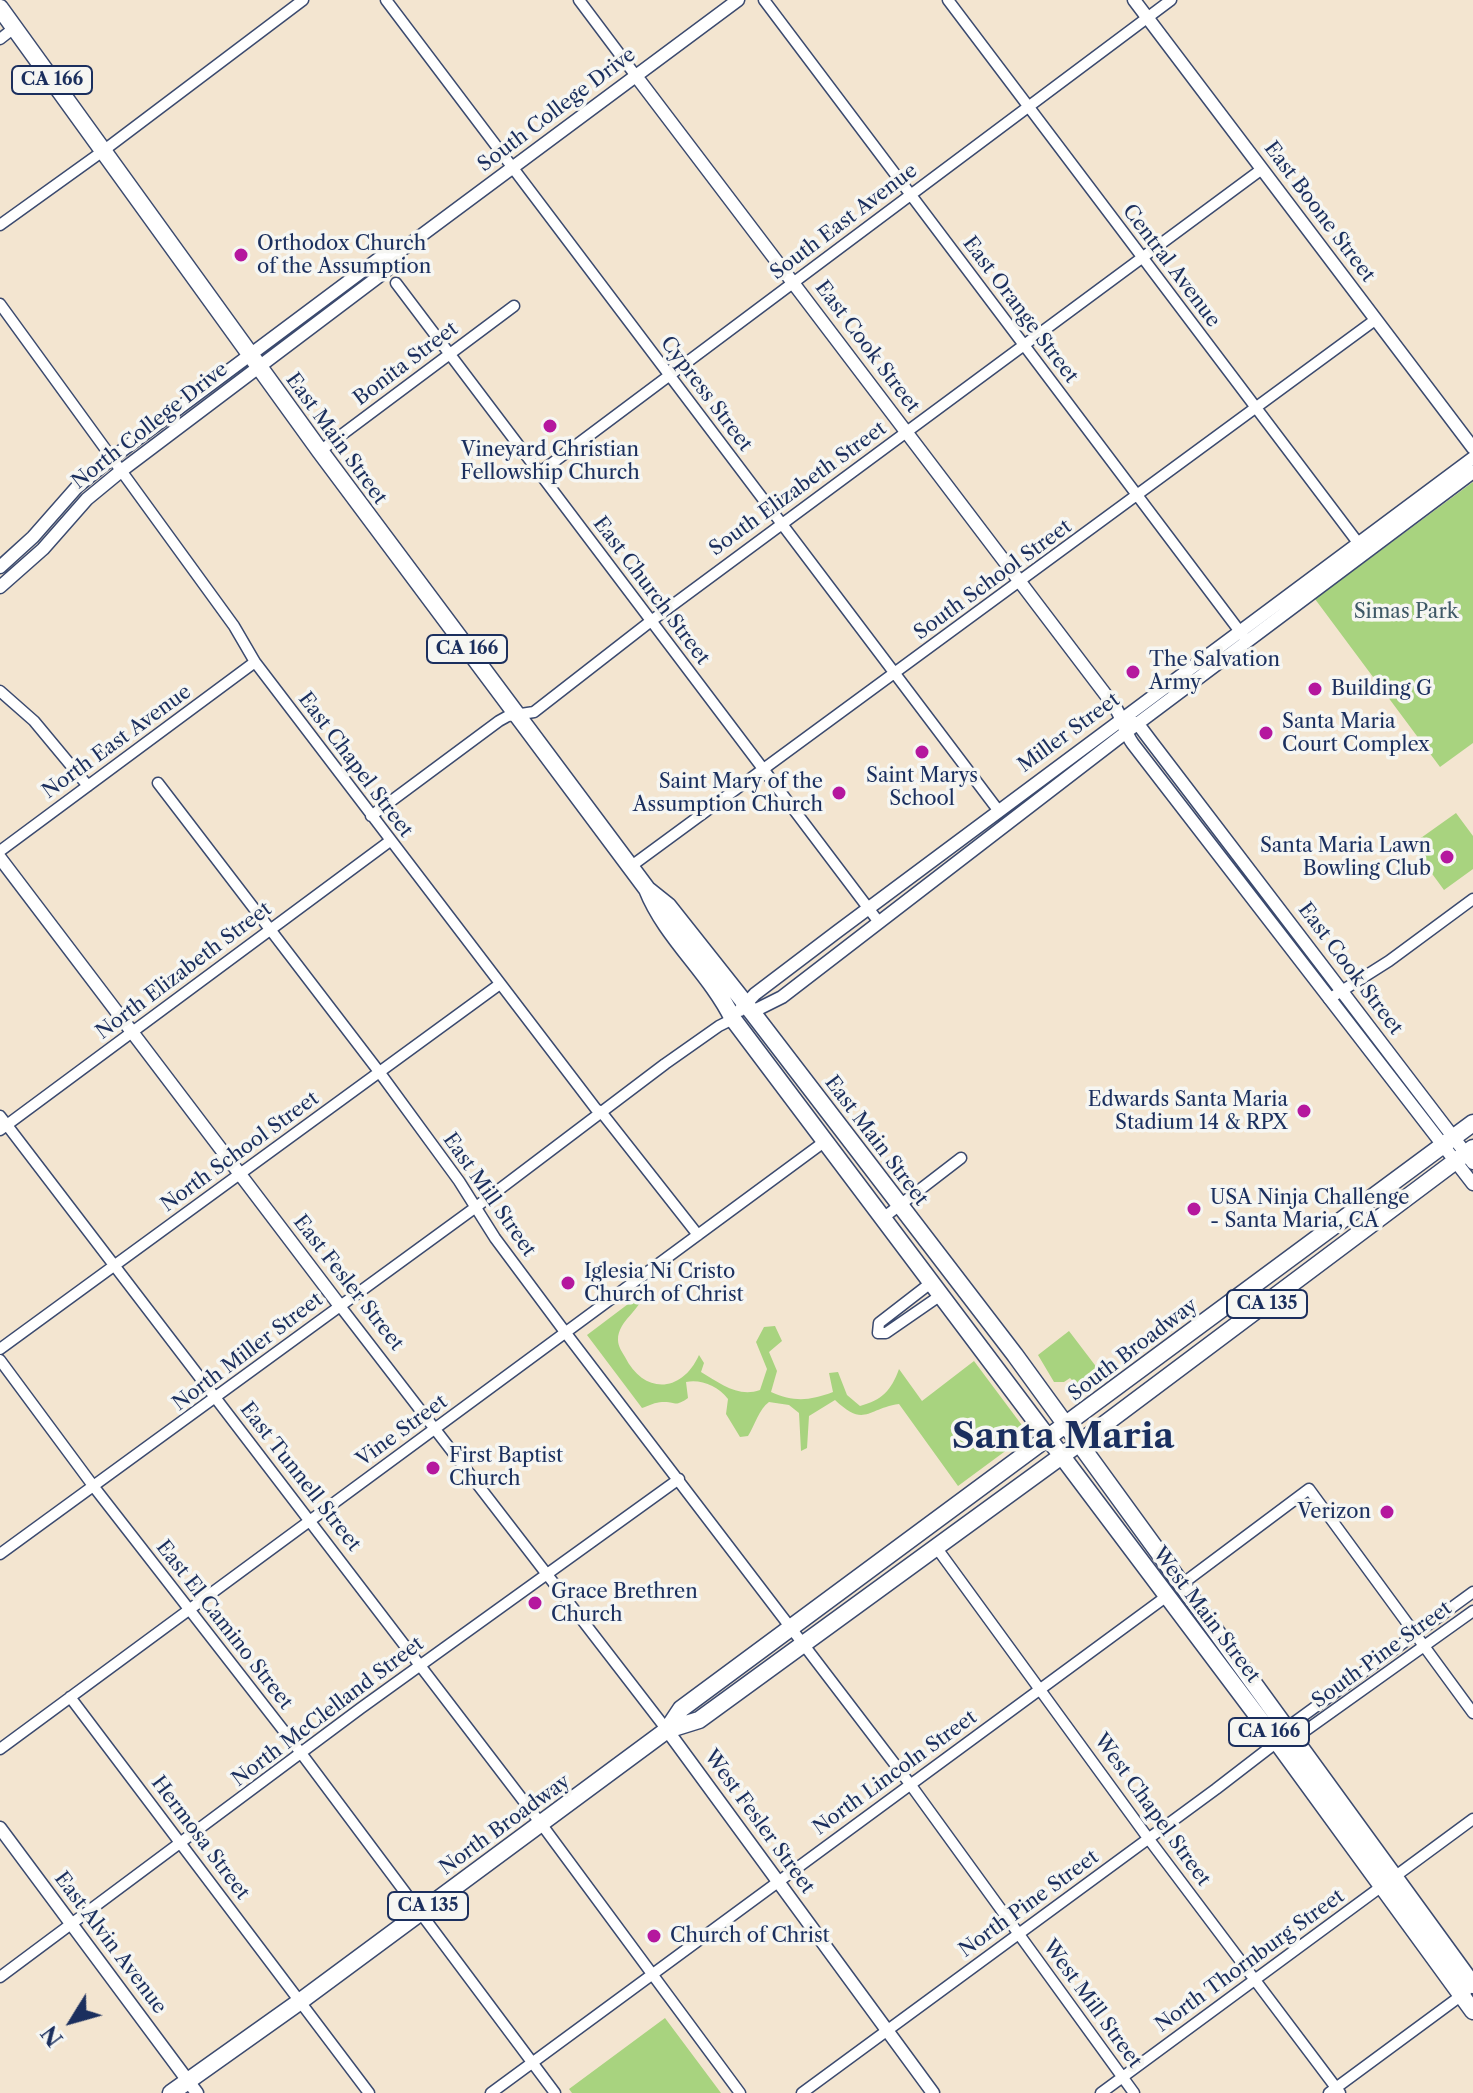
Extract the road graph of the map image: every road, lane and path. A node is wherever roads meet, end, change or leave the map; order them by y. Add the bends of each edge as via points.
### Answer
1 (303, 0) edge
2 (386, 0) edge
3 (579, 0) edge
4 (738, 0) edge
5 (764, 0) edge
6 (948, 0) edge
7 (1134, 0) edge
8 (1171, 0) edge
9 (0, 8) edge
10 (1148, 18) junction
11 (14, 28) junction
12 (0, 39) edge
13 (636, 76) junction
14 (1029, 107) junction
15 (99, 154) junction
16 (513, 168) junction
17 (1262, 169) junction
18 (911, 195) junction
19 (0, 225) edge
20 (1142, 257) junction
21 (396, 283) dead end
22 (793, 283) junction
23 (0, 304) edge
24 (514, 306) dead end
25 (1375, 320) junction
26 (1024, 345) junction
27 (449, 354) junction
28 (255, 361) junction
29 (669, 376) junction
30 (1256, 408) junction
31 (906, 432) junction
32 (1473, 448) edge
33 (320, 451) junction
34 (112, 458) junction
35 (1473, 458) edge
36 (121, 471) junction
37 (1473, 472) edge
38 (539, 473) junction
39 (1138, 495) junction
40 (781, 524) junction
41 (1362, 549) junction
42 (0, 567) edge
43 (1020, 582) junction
44 (0, 587) edge
45 (651, 621) junction
46 (1244, 637) junction
47 (255, 662) junction
48 (895, 674) junction
49 (0, 691) edge
50 (513, 716) junction
51 (1123, 718) junction
52 (1138, 724) junction
53 (1125, 733) junction
54 (764, 770) junction
55 (158, 783) dead end
56 (88, 786) junction
57 (998, 810) junction
58 (371, 816) junction
59 (390, 841) junction
60 (0, 851) edge
61 (1237, 854) junction
62 (0, 858) edge
63 (1225, 863) junction
64 (630, 867) junction
65 (647, 889) junction
66 (1473, 899) edge
67 (869, 908) junction
68 (878, 921) junction
69 (269, 929) junction
70 (500, 984) junction
71 (1343, 992) junction
72 (1329, 999) junction
73 (748, 1008) junction
74 (733, 1019) junction
75 (132, 1032) junction
76 (380, 1073) junction
77 (602, 1113) junction
78 (2, 1123) edge
79 (1473, 1123) edge
80 (1448, 1140) junction
81 (824, 1142) junction
82 (1467, 1156) edge
83 (961, 1158) dead end
84 (240, 1174) junction
85 (1473, 1184) edge
86 (900, 1205) junction
87 (476, 1207) junction
88 (883, 1218) junction
89 (698, 1235) junction
90 (115, 1264) junction
91 (937, 1288) junction
92 (340, 1306) junction
93 (565, 1332) junction
94 (0, 1349) edge
95 (0, 1360) edge
96 (216, 1399) junction
97 (1066, 1425) junction
98 (435, 1428) junction
99 (1049, 1438) junction
100 (1078, 1444) junction
101 (1062, 1455) junction
102 (679, 1479) junction
103 (94, 1487) junction
104 (311, 1520) junction
105 (1109, 1520) junction
106 (936, 1547) junction
107 (0, 1554) edge
108 (548, 1574) junction
109 (1182, 1584) junction
110 (1473, 1592) edge
111 (1167, 1596) junction
112 (188, 1610) junction
113 (1473, 1611) edge
114 (792, 1627) junction
115 (1416, 1635) junction
116 (804, 1643) junction
117 (1424, 1647) junction
118 (1233, 1658) junction
119 (421, 1665) junction
120 (1041, 1688) junction
121 (70, 1697) junction
122 (1473, 1713) edge
123 (667, 1730) junction
124 (1286, 1737) junction
125 (0, 1749) edge
126 (301, 1753) junction
127 (910, 1784) junction
128 (1473, 1819) edge
129 (541, 1823) junction
130 (0, 1828) edge
131 (1148, 1838) junction
132 (181, 1842) junction
133 (778, 1882) junction
134 (1388, 1882) junction
135 (421, 1911) junction
136 (70, 1924) junction
137 (1019, 1934) junction
138 (652, 1974) junction
139 (0, 1977) edge
140 (1255, 1979) junction
141 (1469, 1989) edge
142 (302, 2000) junction
143 (1473, 2011) edge
144 (887, 2031) junction
145 (532, 2062) junction
146 (1123, 2077) junction
147 (192, 2087) edge
148 (1335, 2091) edge
149 (171, 2093) edge
150 (369, 2093) edge
151 (491, 2093) edge
152 (555, 2093) edge
153 (740, 2093) edge
154 (802, 2093) edge
155 (933, 2093) edge
156 (1101, 2093) edge
157 (1134, 2093) edge

1 - 15 street
2 - 16 street, Cypress Street
3 - 13 street, East Cook Street
4 - 13 street, South College Drive
5 - 18 street, East Orange Street
6 - 14 street, Central Avenue
7 - 10 street, East Boone Street
8 - 10 street, South East Avenue
9 - 11 main road, East Main Street / CA 166
10 - 14 street, South East Avenue
10 - 17 street, East Boone Street
11 - 12 street
11 - 15 main road, East Main Street / CA 166
13 - 16 street, South College Drive
13 - 22 street, East Cook Street
14 - 18 street, South East Avenue
14 - 20 street, Central Avenue
15 - 19 street
15 - 28 main road, East Main Street / CA 166
16 - 28 street, South College Drive via 399,252 393,265
16 - 29 street, Cypress Street
17 - 20 street, South Elizabeth Street
17 - 25 street, East Boone Street
18 - 22 street, South East Avenue
18 - 26 street, East Orange Street
20 - 26 street, South Elizabeth Street
20 - 30 street, Central Avenue
21 - 27 street, East Church Street
22 - 29 street, South East Avenue
22 - 31 street, East Cook Street
23 - 34 street, East Chapel Street
24 - 27 street, Bonita Street
25 - 30 street, South School Street
25 - 32 street, East Boone Street
26 - 31 street, South Elizabeth Street
26 - 39 street, East Orange Street
27 - 33 street, Bonita Street
27 - 38 street, East Church Street
28 - 33 main road, East Main Street / CA 166
28 - 34 street, North College Drive
28 - 36 street, North College Drive
29 - 38 street, South East Avenue
29 - 40 street, Cypress Street
30 - 39 street, South School Street
30 - 41 street, Central Avenue
31 - 40 street, South Elizabeth Street
31 - 43 street, East Cook Street
33 - 50 main road, East Main Street / CA 166
34 - 36 street, East Chapel Street
34 - 42 street, North College Drive
35 - 41 street, Miller Street
36 - 44 street, North College Drive
36 - 47 street, East Chapel Street
37 - 41 street, Miller Street
38 - 45 street, East Church Street
39 - 43 street, South School Street
39 - 46 street, East Orange Street
40 - 45 street, South Elizabeth Street
40 - 48 street, Cypress Street
41 - 46 street, Miller Street
43 - 48 street, South School Street
43 - 51 street, East Cook Street
45 - 50 street, South Elizabeth Street via 534,712
45 - 54 street, East Church Street
46 - 51 street, Miller Street
46 - 52 street, Miller Street
47 - 56 street, North East Avenue
47 - 58 street, East Chapel Street
48 - 54 street, South School Street
48 - 57 street, Cypress Street
49 - 56 street via 34,721
50 - 58 street
50 - 64 main road, East Main Street / CA 166
51 - 52 street
51 - 53 street, East Cook Street
51 - 57 street, Miller Street
52 - 53 street, Miller Street
52 - 61 street, East Cook Street
53 - 63 street, East Cook Street
53 - 68 street, Miller Street
54 - 64 street, South School Street
54 - 67 street, East Church Street
55 - 69 street, East Mill Street
56 - 60 street, North East Avenue
57 - 67 street, Miller Street
58 - 59 street, East Chapel Street
59 - 69 street, North Elizabeth Street
59 - 70 street, East Chapel Street
61 - 63 street
61 - 71 street, East Cook Street
62 - 75 street, East Fesler Street
63 - 72 street, East Cook Street
64 - 65 main road, East Main Street / CA 166
65 - 73 main road, East Main Street / CA 166 via 668,906
65 - 74 main road, East Main Street / CA 166 via 655,910
66 - 71 street
67 - 68 street, East Church Street
67 - 73 street, Miller Street
68 - 73 street, Miller Street via 782,997
69 - 75 street, North Elizabeth Street
69 - 76 street, East Mill Street
70 - 76 street, North School Street
70 - 77 street, East Chapel Street
71 - 72 street
71 - 80 street, East Cook Street
72 - 80 street, East Cook Street
73 - 74 street, Miller Street
73 - 86 main road, East Main Street / CA 166
74 - 77 street, North Miller Street
74 - 81 main road, East Main Street / CA 166
75 - 78 street, North Elizabeth Street
75 - 84 street, East Fesler Street
76 - 84 street, North School Street
76 - 87 street, East Mill Street
77 - 87 street, North Miller Street
77 - 89 street, East Chapel Street
78 - 90 street, East Tunnell Street
79 - 80 main road, South Broadway / CA 135
80 - 82 street
80 - 97 main road, South Broadway / CA 135
81 - 88 main road, East Main Street / CA 166
81 - 89 street, Vine Street
82 - 85 street
82 - 100 main road, CA 135
83 - 86 street
84 - 90 street, North School Street
84 - 92 street, East Fesler Street
86 - 88 street
86 - 97 main road, East Main Street / CA 166
87 - 92 street, North Miller Street
87 - 93 street, East Mill Street
88 - 91 main road, East Main Street / CA 166
89 - 93 street, Vine Street
90 - 94 street, North School Street
90 - 96 street, East Tunnell Street
91 - 91 street via 879,1323 878,1333 886,1333
91 - 99 main road, East Main Street / CA 166
92 - 96 street, North Miller Street
92 - 98 street, East Fesler Street
93 - 98 street, Vine Street
93 - 102 street, East Mill Street
95 - 103 street, East El Camino Street
96 - 103 street, North Miller Street
96 - 104 street, East Tunnell Street
97 - 99 main road, South Broadway / CA 135
97 - 100 main road, West Main Street / CA 166
98 - 104 street, Vine Street
98 - 108 street, East Fesler Street
99 - 101 main road, West Main Street / CA 166
99 - 114 main road, North Broadway / CA 135
100 - 101 main road, CA 135
100 - 109 main road, West Main Street / CA 166
101 - 105 main road, West Main Street / CA 166
101 - 106 main road, North Broadway / CA 135
102 - 108 street, North McClelland Street
102 - 114 street, East Mill Street
103 - 107 street, North Miller Street
103 - 112 street, East El Camino Street
104 - 112 street, Vine Street
104 - 119 street, East Tunnell Street
105 - 109 main road via 1131,1537 1169,1583
105 - 111 main road, West Main Street / CA 166
106 - 116 main road, North Broadway / CA 135
106 - 120 street, West Chapel Street
108 - 119 street, North McClelland Street
108 - 123 street, East Fesler Street
109 - 115 street via 1309,1489
109 - 118 main road, West Main Street / CA 166
110 - 115 street, South Pine Street
111 - 118 main road via 1180,1598
111 - 120 street, North Lincoln Street
111 - 124 main road, West Main Street / CA 166
112 - 121 street, Vine Street
112 - 126 street, East El Camino Street
113 - 117 street, South Pine Street
114 - 116 street, West Mill Street
114 - 123 main road, North Broadway / CA 135 via 681,1709
115 - 117 street
115 - 124 street, South Pine Street
116 - 123 main road, North Broadway / CA 135 via 699,1720
116 - 127 street, West Mill Street
117 - 122 street
117 - 124 street, South Pine Street
118 - 124 main road, West Main Street / CA 166
119 - 126 street, North McClelland Street
119 - 129 street, East Tunnell Street
120 - 127 street, North Lincoln Street
120 - 131 street, West Chapel Street
121 - 125 street, Vine Street
121 - 132 street, Hermosa Street
123 - 129 main road, North Broadway / CA 135
123 - 133 street, West Fesler Street
124 - 131 street, North Pine Street
124 - 134 main road, West Main Street / CA 166
126 - 132 street, North McClelland Street
126 - 135 street, East El Camino Street
127 - 133 street, North Lincoln Street
127 - 137 street, West Mill Street
128 - 134 street, North Thornburg Street
129 - 135 main road, North Broadway / CA 135
129 - 138 street, East Tunnell Street
130 - 136 street, East Alvin Avenue
131 - 137 street, North Pine Street
131 - 140 street, West Chapel Street
132 - 136 street, North McClelland Street
132 - 142 street, Hermosa Street
133 - 138 street, North Lincoln Street
133 - 144 street, West Fesler Street
134 - 140 street, North Thornburg Street
134 - 141 main road, West Main Street / CA 166
135 - 142 main road, North Broadway / CA 135
135 - 145 street, East El Camino Street
136 - 139 street, North McClelland Street
136 - 147 street, East Alvin Avenue
137 - 144 street, North Pine Street
137 - 146 street, West Mill Street
138 - 145 street, North Lincoln Street
138 - 153 street, East Tunnell Street
140 - 146 street, North Thornburg Street
140 - 148 street, West Chapel Street
141 - 143 main road, West Main Street / CA 166
141 - 148 street
142 - 147 main road, North Broadway / CA 135
142 - 150 street, Hermosa Street
144 - 154 street, North Pine Street
144 - 155 street, West Fesler Street
145 - 151 street, North Lincoln Street
145 - 152 street, East El Camino Street
146 - 156 street, North Thornburg Street
146 - 157 street, West Mill Street
147 - 149 main road, North Broadway / CA 135

